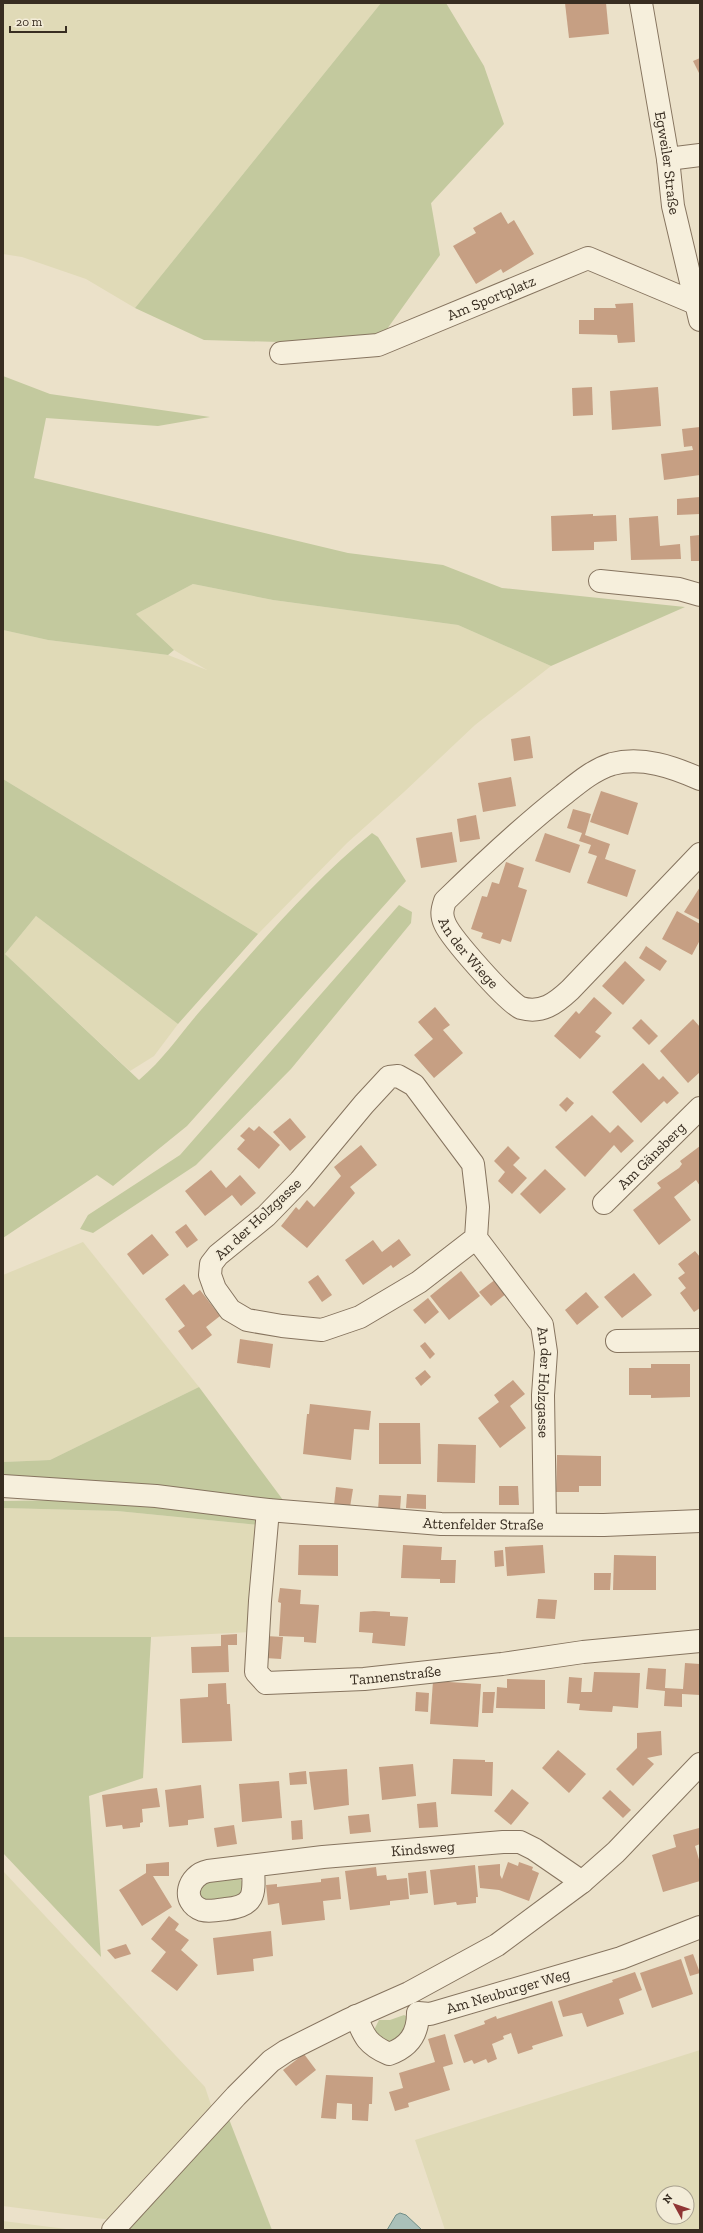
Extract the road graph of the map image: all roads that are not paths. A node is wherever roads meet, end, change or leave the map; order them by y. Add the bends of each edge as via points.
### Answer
1 (641, 3) edge
2 (700, 155) edge
3 (668, 159) junction
4 (698, 312) edge
5 (281, 354) dead end
6 (600, 581) dead end
7 (700, 595) edge
8 (700, 779) edge
9 (700, 854) edge
10 (700, 1108) edge
11 (604, 1203) dead end
12 (476, 1238) junction
13 (700, 1340) edge
14 (617, 1341) dead end
15 (3, 1486) edge
16 (268, 1510) junction
17 (700, 1521) edge
18 (545, 1524) junction
19 (700, 1641) edge
20 (700, 1764) edge
21 (253, 1866) dead end
22 (582, 1882) junction
23 (700, 1927) edge
24 (410, 1993) junction
25 (418, 2013) junction
26 (356, 2016) junction
27 (113, 2230) edge

1 - 3 street, Egweiler Straße
2 - 3 street
3 - 4 street, Egweiler Straße via 674,206
4 - 5 street, Am Sportplatz via 588,258 378,345
6 - 7 street via 679,589
8 - 9 street, An der Wiege via 677,769 649,762 612,764 593,772 545,809 491,858 445,901 442,913 446,926 509,999 520,1008 537,1010 552,1005 570,990
10 - 11 street, Am Gänsberg
12 - 12 street, An der Holzgasse via 478,1207 473,1164 414,1085 398,1076 389,1077 295,1186 266,1216 218,1254 211,1264 210,1275 222,1300 230,1310 246,1320 322,1330 360,1317 419,1282
12 - 18 street, An der Holzgasse via 542,1325 546,1352 543,1395
13 - 14 street
15 - 16 street, Attenfelder Straße via 156,1496
16 - 18 street, Attenfelder Straße via 441,1524
16 - 19 street, Tannenstraße via 256,1672 266,1683 364,1679 583,1652
17 - 18 street, Attenfelder Straße
20 - 22 street via 634,1834
21 - 22 street, Kindsweg via 329,1857 520,1842
22 - 24 street via 497,1945
23 - 25 street, Am Neuburger Weg via 614,1961 430,2014
24 - 25 street
24 - 26 street
25 - 26 street via 414,2037 403,2049 389,2054 376,2049 364,2037
26 - 27 street via 271,2061

